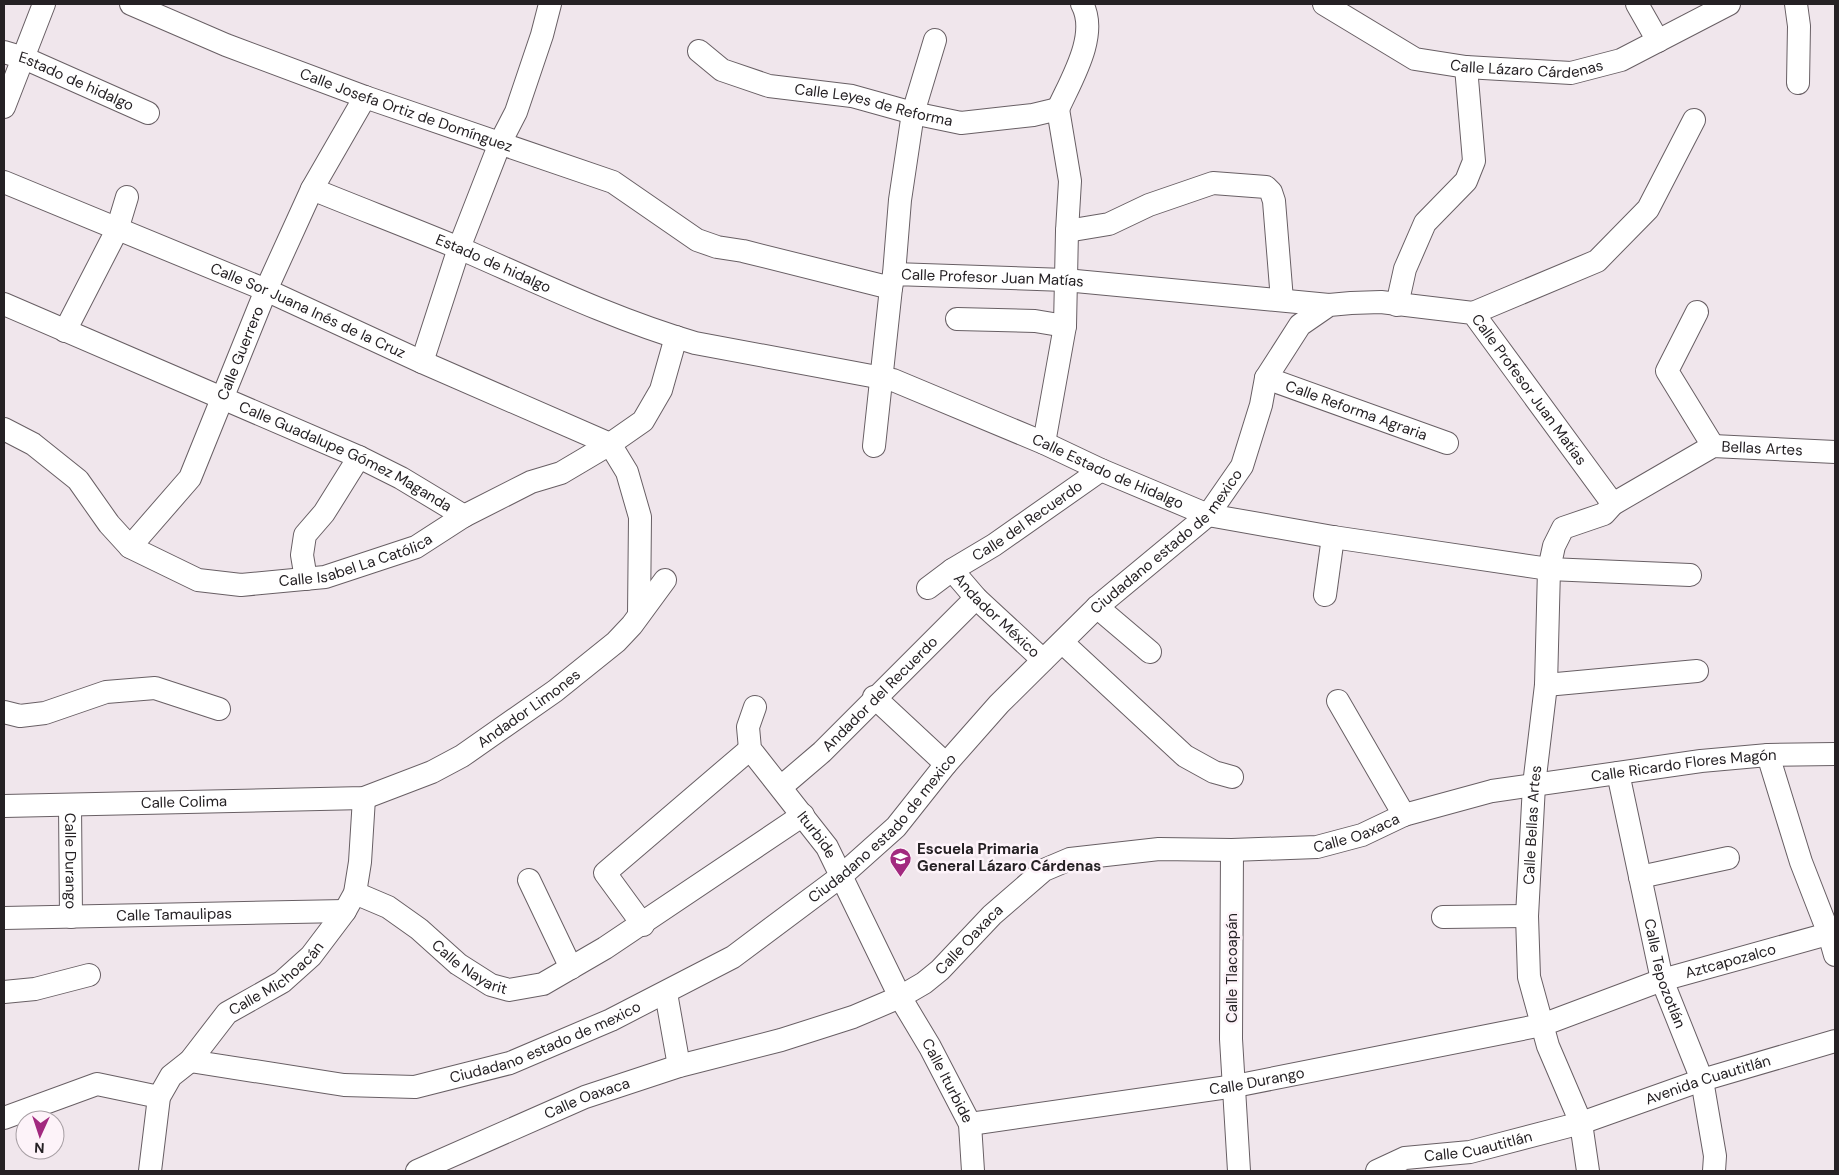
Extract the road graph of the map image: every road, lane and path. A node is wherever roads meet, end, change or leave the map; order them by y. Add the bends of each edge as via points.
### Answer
1 (44, 4) edge
2 (131, 4) edge
3 (550, 4) edge
4 (1082, 4) edge
5 (1324, 4) edge
6 (1637, 4) edge
7 (1728, 4) edge
8 (1796, 4) edge
9 (935, 40) dead end
10 (1658, 41) junction
11 (699, 51) dead end
12 (14, 55) edge
13 (1466, 67) junction
14 (1798, 83) dead end
15 (365, 97) junction
16 (4, 107) edge
17 (1058, 109) junction
18 (148, 113) dead end
19 (913, 113) junction
20 (1694, 120) dead end
21 (500, 144) junction
22 (4, 182) edge
23 (312, 189) junction
24 (126, 197) dead end
25 (676, 226) joint
26 (117, 230) junction
27 (1066, 231) junction
28 (459, 248) junction
29 (1065, 280) junction
30 (892, 281) junction
31 (266, 290) junction
32 (1282, 300) junction
33 (4, 304) edge
34 (1328, 305) junction
35 (1397, 306) junction
36 (1697, 312) dead end
37 (1473, 313) junction
38 (957, 319) dead end
39 (1065, 326) junction
40 (64, 331) junction
41 (676, 337) junction
42 (422, 362) junction
43 (882, 378) junction
44 (1266, 378) junction
45 (223, 397) junction
46 (4, 429) edge
47 (1044, 443) junction
48 (1448, 443) dead end
49 (610, 444) junction
50 (874, 446) dead end
51 (1713, 446) junction
52 (1835, 452) edge
53 (359, 457) junction
54 (1101, 470) junction
55 (1613, 504) junction
56 (1208, 515) junction
57 (464, 516) junction
58 (1332, 537) junction
59 (130, 547) junction
60 (1549, 569) junction
61 (952, 570) junction
62 (1690, 575) dead end
63 (306, 579) junction
64 (665, 580) dead end
65 (928, 588) dead end
66 (1325, 595) dead end
67 (976, 598) junction
68 (1097, 607) junction
69 (639, 614) junction
70 (1063, 643) junction
71 (1150, 652) dead end
72 (1043, 660) junction
73 (1697, 671) dead end
74 (1546, 685) junction
75 (874, 698) junction
76 (1338, 701) dead end
77 (755, 706) dead end
78 (219, 709) dead end
79 (4, 712) edge
80 (750, 749) junction
81 (1768, 754) junction
82 (1835, 754) edge
83 (946, 764) junction
84 (1618, 773) junction
85 (1232, 777) dead end
86 (1534, 785) junction
87 (781, 787) junction
88 (364, 798) junction
89 (70, 805) junction
90 (4, 806) edge
91 (803, 815) junction
92 (1404, 815) junction
93 (1232, 850) junction
94 (1728, 858) dead end
95 (1640, 876) junction
96 (840, 877) junction
97 (529, 880) dead end
98 (350, 902) junction
99 (1527, 916) junction
100 (71, 917) junction
101 (1443, 917) dead end
102 (4, 918) edge
103 (643, 924) junction
104 (1832, 933) edge
105 (1835, 955) edge
106 (570, 968) junction
107 (89, 975) dead end
108 (1662, 980) junction
109 (4, 992) edge
110 (666, 993) junction
111 (900, 997) junction
112 (1542, 1025) junction
113 (1835, 1042) edge
114 (190, 1061) junction
115 (679, 1066) junction
116 (1702, 1080) junction
117 (1234, 1086) junction
118 (159, 1097) junction
119 (4, 1118) edge
120 (1581, 1123) junction
121 (970, 1124) junction
122 (150, 1171) edge
123 (418, 1171) edge
124 (972, 1171) edge
125 (1239, 1171) edge
126 (1377, 1171) edge
127 (1588, 1171) edge
128 (1714, 1171) edge

1 - 12 street
2 - 15 street, Calle Josefa Ortiz de Domínguez via 226,45
3 - 21 street via 516,112
4 - 17 street via 1086,14 1086,46
5 - 13 street, Calle Lázaro Cárdenas via 1415,59
6 - 10 street
7 - 10 street, Calle Lázaro Cárdenas
8 - 14 street via 1800,26
9 - 19 street
10 - 13 street, Calle Lázaro Cárdenas via 1621,60 1571,73
11 - 19 street, Calle Leyes de Reforma via 722,70 769,86 852,96
12 - 16 street
12 - 18 street, Estado de hidalgo
13 - 35 street via 1474,161 1466,181 1425,223 1405,269
15 - 21 street, Calle Josefa Ortiz de Domínguez
15 - 23 street, Calle Guerrero
17 - 19 street, Calle Leyes de Reforma via 961,123
17 - 27 street via 1070,181
19 - 30 street
20 - 37 street via 1648,209 1597,261
21 - 25 street, Calle Josefa Ortiz de Domínguez via 613,182
21 - 28 street
22 - 26 street, Calle Sor Juana Inés de la Cruz
23 - 28 street, Estado de hidalgo
23 - 31 street, Calle Guerrero
24 - 26 street
25 - 30 street, Calle Profesor Juan Matías via 696,240 716,247
26 - 31 street, Calle Sor Juana Inés de la Cruz
26 - 40 street
27 - 29 street
27 - 32 street via 1109,224 1149,205 1213,183 1266,187 1274,201
28 - 41 street, Estado de hidalgo via 594,308
28 - 42 street
29 - 30 street, Calle Profesor Juan Matías
29 - 32 street, Calle Profesor Juan Matías
29 - 39 street
30 - 43 street
31 - 42 street, Calle Sor Juana Inés de la Cruz
31 - 45 street, Calle Guerrero
32 - 34 street, Calle Profesor Juan Matías
33 - 40 street, Calle Guadalupe Gómez Maganda
34 - 35 street via 1381,302
34 - 44 street, Ciudadano estado de mexico via 1300,325
35 - 37 street, Calle Profesor Juan Matías
36 - 51 street via 1666,371
37 - 55 street, Calle Profesor Juan Matías
38 - 39 street via 1035,321
39 - 47 street
40 - 45 street, Calle Guadalupe Gómez Maganda
41 - 43 street, Calle Estado de Hidalgo
41 - 49 street, Calle Isabel La Católica via 661,390 643,421
42 - 49 street, Calle Sor Juana Inés de la Cruz
43 - 47 street, Calle Estado de Hidalgo via 894,380
43 - 50 street
44 - 48 street, Calle Reforma Agraria
44 - 56 street, Ciudadano estado de mexico via 1242,466
45 - 53 street, Calle Guadalupe Gómez Maganda
45 - 59 street, Calle Guerrero via 190,478
46 - 59 street, Calle Isabel La Católica via 33,444 78,480
47 - 54 street, Calle Estado de Hidalgo
49 - 57 street, Calle Isabel La Católica via 561,473 531,482
49 - 69 street via 627,472 640,518
51 - 52 street, Bellas Artes
51 - 55 street, Bellas Artes
53 - 57 street, Calle Guadalupe Gómez Maganda
53 - 63 street via 324,513 306,535 302,555
54 - 56 street, Calle Estado de Hidalgo
54 - 61 street, Calle del Recuerdo via 994,545
55 - 60 street, Calle Bellas Artes via 1604,514 1562,528
56 - 58 street, Calle Estado de Hidalgo
56 - 68 street, Ciudadano estado de mexico
57 - 63 street, Calle Isabel La Católica via 416,546 325,577
58 - 60 street, Calle Estado de Hidalgo
58 - 66 street
59 - 63 street, Calle Isabel La Católica via 198,580 241,585
60 - 62 street, Calle Estado de Hidalgo
60 - 74 street, Calle Bellas Artes
61 - 65 street, Calle del Recuerdo
61 - 67 street, Andador México
64 - 69 street, Andador Limones
67 - 72 street, Andador México
67 - 75 street, Andador del Recuerdo
68 - 70 street, Ciudadano estado de mexico
68 - 71 street
69 - 88 street, Andador Limones via 616,642 495,734 432,772
70 - 72 street, Ciudadano estado de mexico
70 - 85 street via 1185,756 1214,772
72 - 83 street, Ciudadano estado de mexico via 998,704
73 - 74 street
74 - 86 street, Calle Bellas Artes
75 - 83 street
75 - 87 street, Andador del Recuerdo via 822,752
76 - 92 street
77 - 80 street via 748,727
78 - 79 street via 155,688 106,692 44,713 20,716
80 - 87 street, Iturbide
80 - 103 street via 605,873
81 - 82 street, Calle Ricardo Flores Magón
81 - 84 street, Calle Ricardo Flores Magón
81 - 104 street via 1801,862
83 - 96 street, Ciudadano estado de mexico via 896,827
84 - 86 street, Calle Ricardo Flores Magón
84 - 95 street, Calle Tepozotlán
86 - 92 street, Calle Oaxaca via 1492,791
86 - 99 street, Calle Bellas Artes
87 - 91 street, Iturbide
88 - 89 street, Calle Colima
88 - 98 street, Calle Michoacán via 360,862
89 - 90 street, Calle Colima
89 - 100 street, Calle Durango
91 - 96 street, Iturbide via 827,847
91 - 103 street, Calle Nayarit
92 - 93 street, Calle Oaxaca via 1362,835 1317,847
93 - 111 street, Calle Oaxaca via 1159,848 1070,859 1044,870 992,914 940,970
93 - 117 street, Calle Tlacoapán via 1231,1039
94 - 95 street
95 - 108 street, Calle Tepozotlán
96 - 110 street, Ciudadano estado de mexico via 733,957
96 - 111 street, Iturbide
97 - 106 street
98 - 100 street, Calle Tamaulipas
98 - 106 street, Calle Nayarit via 388,907 419,929 458,964 491,985 509,990 543,984
98 - 114 street, Calle Michoacán via 311,956 282,982 227,1013
99 - 101 street
99 - 112 street, Calle Bellas Artes via 1529,977
100 - 102 street, Calle Tamaulipas
103 - 106 street, Calle Nayarit
104 - 105 street
104 - 108 street, Aztcapozalco
107 - 109 street via 35,989
108 - 112 street, Aztcapozalco
108 - 116 street, Calle Tepozotlán
110 - 114 street, Ciudadano estado de mexico via 510,1063 415,1087 344,1085
110 - 115 street
111 - 115 street, Calle Oaxaca via 853,1017 781,1040
111 - 121 street, Calle Iturbide
112 - 117 street, Calle Durango
112 - 120 street, Calle Bellas Artes
113 - 116 street, Avenida Cuautitlán
114 - 118 street, Calle Michoacán via 171,1076
115 - 123 street, Calle Oaxaca via 585,1097
116 - 120 street, Avenida Cuautitlán
116 - 128 street, Calle Tepozotlán via 1715,1156
117 - 121 street, Calle Durango
117 - 125 street, Calle Tlacoapán
118 - 119 street via 97,1084
118 - 122 street, Calle Michoacán
120 - 126 street, Calle Cuautitlán via 1470,1152 1405,1158
120 - 127 street, Calle Bellas Artes
121 - 124 street, Calle Iturbide

